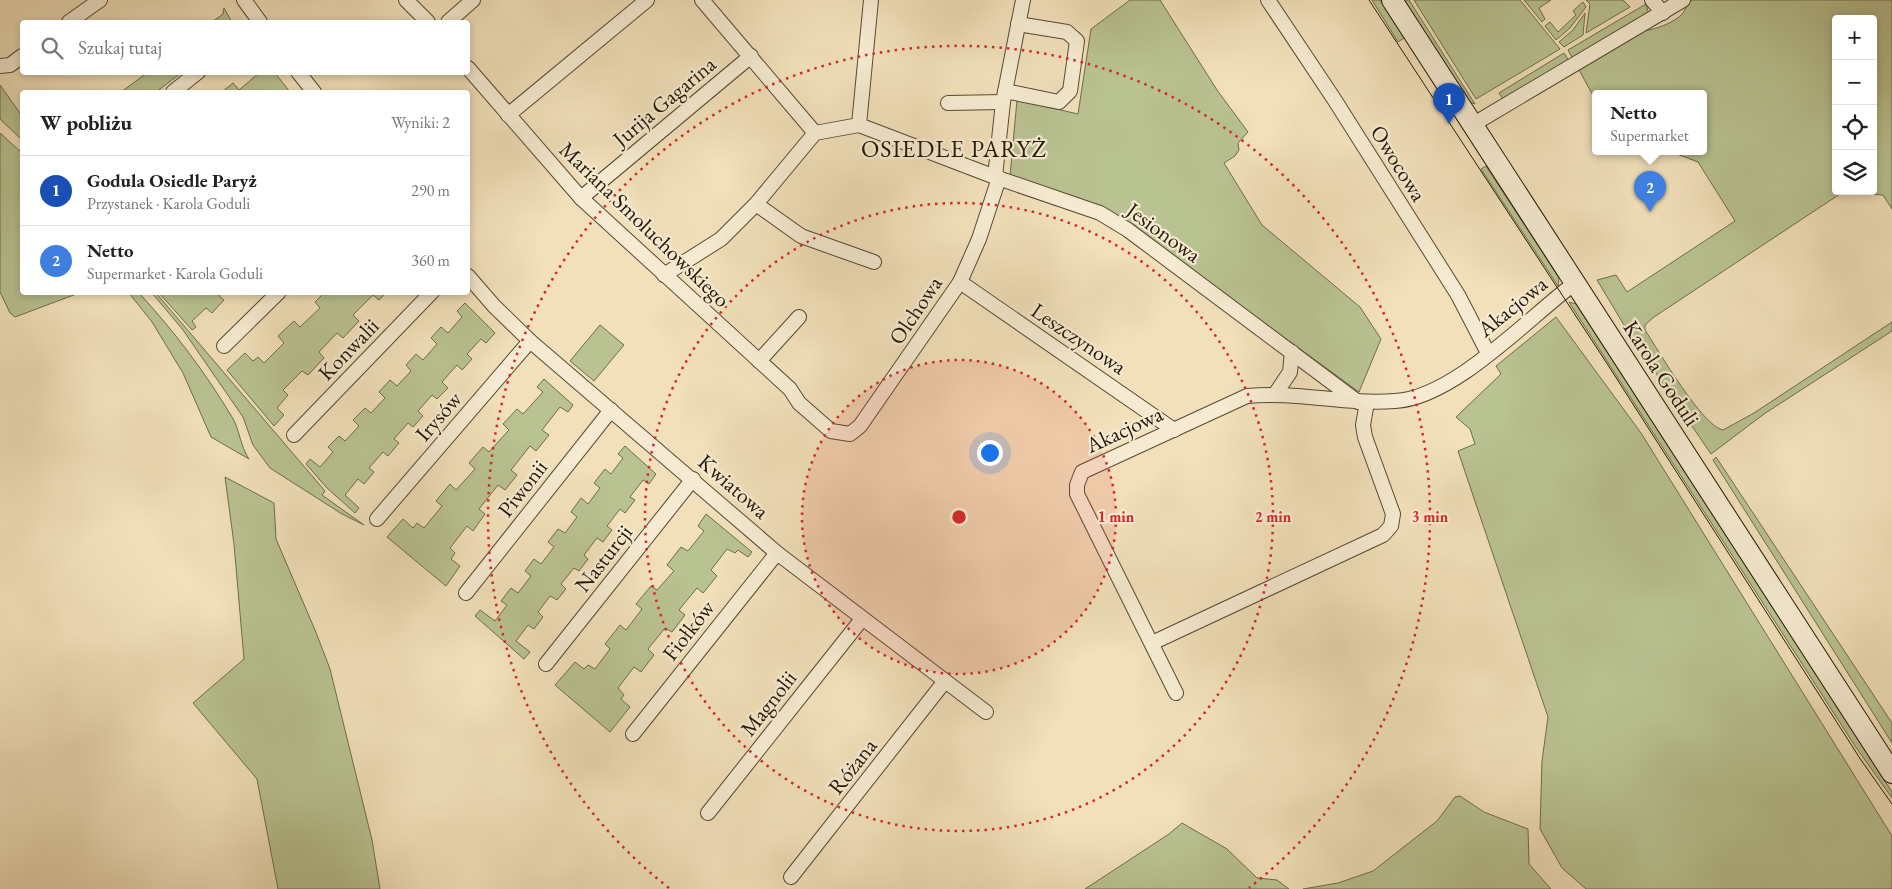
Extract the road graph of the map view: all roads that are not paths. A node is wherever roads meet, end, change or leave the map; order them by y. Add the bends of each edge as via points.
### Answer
1 (100, 0) edge
2 (244, 0) edge
3 (406, 0) edge
4 (473, 0) edge
5 (647, 0) edge
6 (702, 0) edge
7 (871, 0) edge
8 (1023, 0) edge
9 (1268, 0) edge
10 (1392, 0) edge
11 (1652, 0) edge
12 (1683, 0) edge
13 (1663, 13) junction
14 (72, 20) edge
15 (258, 20) edge
16 (426, 20) edge
17 (450, 20) edge
18 (1018, 24) junction
19 (751, 56) junction
20 (20, 58) edge
21 (0, 66) edge
22 (470, 70) edge
23 (194, 75) edge
24 (300, 75) edge
25 (176, 90) edge
26 (312, 90) edge
27 (1004, 97) junction
28 (948, 103) dead end
29 (508, 116) junction
30 (860, 125) junction
31 (1472, 125) junction
32 (815, 132) junction
33 (997, 178) junction
34 (581, 198) junction
35 (756, 204) junction
36 (874, 262) dead end
37 (664, 276) junction
38 (470, 278) edge
39 (960, 282) junction
40 (1574, 283) junction
41 (276, 295) edge
42 (429, 295) edge
43 (799, 317) dead end
44 (530, 340) junction
45 (224, 346) dead end
46 (1292, 352) junction
47 (1488, 353) junction
48 (760, 361) junction
49 (1276, 393) junction
50 (1362, 402) junction
51 (611, 410) junction
52 (1174, 430) junction
53 (830, 431) joint
54 (294, 435) dead end
55 (693, 479) junction
56 (377, 519) dead end
57 (777, 552) junction
58 (466, 593) dead end
59 (862, 619) junction
60 (1152, 643) junction
61 (546, 664) dead end
62 (945, 681) junction
63 (1176, 693) dead end
64 (986, 712) dead end
65 (633, 734) dead end
66 (1892, 773) edge
67 (708, 813) dead end
68 (792, 877) dead end

1 - 14 street
2 - 15 street
3 - 16 street
4 - 17 street
5 - 29 street
6 - 19 street
7 - 30 street
8 - 18 street
9 - 47 street, Owocowa via 1458,295
10 - 31 main road, Karola Goduli
11 - 13 street
12 - 13 street
13 - 31 street
18 - 27 street
18 - 27 street via 1067,32 1077,41 1070,91 1059,102
19 - 32 street
19 - 34 street, Jurija Gagarina
20 - 21 street via 10,65
22 - 29 street, Mariana Smoluchowskiego
23 - 25 street
24 - 26 street
27 - 28 street
27 - 33 street
29 - 34 street, Mariana Smoluchowskiego
30 - 32 street
30 - 33 street, Jesionowa
31 - 40 main road, Karola Goduli
32 - 35 street
33 - 39 street, Olchowa via 979,239
33 - 46 street, Jesionowa via 1100,213 1128,230
34 - 37 street, Mariana Smoluchowskiego
35 - 36 street via 801,236
35 - 37 street via 721,239
37 - 48 street, Mariana Smoluchowskiego
38 - 44 street, Kwiatowa
39 - 52 street, Leszczynowa
39 - 53 street, Olchowa via 860,426 850,434
40 - 47 street, Akacjowa
40 - 66 main road, Karola Goduli
41 - 45 street
42 - 54 street, Konwalii
43 - 48 street
44 - 51 street, Kwiatowa
44 - 56 street, Irysów
46 - 49 street via 1290,372
46 - 50 street, Jesionowa
47 - 50 street, Akacjowa via 1440,388 1418,397
48 - 53 street, Mariana Smoluchowskiego via 790,389 799,404
49 - 50 street, Akacjowa
49 - 52 street, Akacjowa via 1247,396
50 - 60 street via 1364,431 1393,514 1388,530
51 - 55 street, Kwiatowa
51 - 58 street, Piwonii
52 - 60 street, Akacjowa via 1082,472 1077,485 1077,494
55 - 57 street, Kwiatowa
55 - 61 street, Nasturcji
57 - 59 street, Kwiatowa
57 - 65 street, Fiołków
59 - 62 street, Kwiatowa
59 - 67 street, Magnolii
60 - 63 street, Akacjowa
62 - 64 street, Kwiatowa
62 - 68 street, Różana

